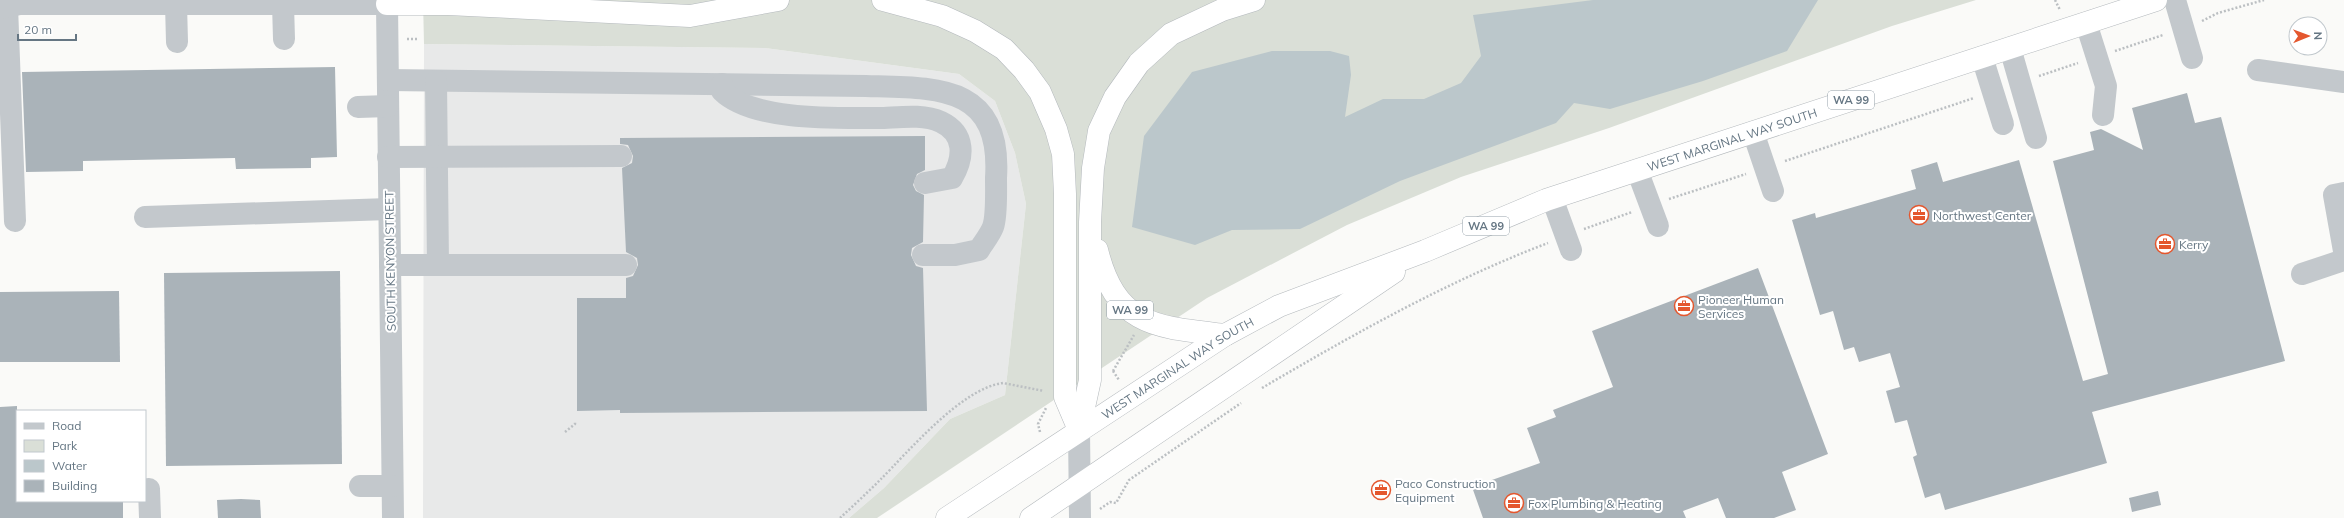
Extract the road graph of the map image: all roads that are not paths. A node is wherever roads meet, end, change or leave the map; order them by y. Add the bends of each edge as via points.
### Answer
1 (778, 0) edge
2 (883, 0) edge
3 (1254, 0) edge
4 (2156, 0) edge
5 (2175, 0) edge
6 (176, 4) junction
7 (283, 4) junction
8 (387, 4) junction
9 (4, 7) edge
10 (2086, 23) junction
11 (284, 39) dead end
12 (177, 42) dead end
13 (2010, 48) junction
14 (1982, 57) junction
15 (2192, 58) dead end
16 (2258, 70) dead end
17 (388, 80) junction
18 (436, 81) junction
19 (2344, 82) edge
20 (722, 84) junction
21 (388, 106) junction
22 (358, 107) dead end
23 (2103, 115) dead end
24 (2003, 124) dead end
25 (1753, 132) junction
26 (2036, 138) dead end
27 (437, 156) junction
28 (621, 156) dead end
29 (388, 157) junction
30 (1638, 170) junction
31 (925, 183) dead end
32 (1773, 191) dead end
33 (2344, 193) edge
34 (1552, 198) junction
35 (389, 209) junction
36 (145, 217) dead end
37 (15, 221) dead end
38 (1090, 222) junction
39 (1658, 226) dead end
40 (1571, 250) dead end
41 (1425, 251) junction
42 (2344, 251) edge
43 (923, 255) dead end
44 (2344, 260) edge
45 (438, 265) junction
46 (626, 265) dead end
47 (390, 266) junction
48 (2302, 274) dead end
49 (1225, 335) junction
50 (1079, 430) junction
51 (360, 486) dead end
52 (392, 486) junction
53 (1079, 487) junction
54 (149, 489) dead end
55 (150, 518) edge
56 (393, 518) edge
57 (947, 518) edge
58 (1031, 518) edge
59 (1080, 518) edge

1 - 8 highway via 690,16 448,4
2 - 50 highway via 942,16 975,31 1004,49 1040,92 1056,129 1063,154 1065,397
3 - 38 highway via 1222,10 1171,34 1139,63 1115,97 1100,131 1093,168
4 - 10 highway, WEST MARGINAL WAY SOUTH / WA 99
5 - 15 street
6 - 7 street
6 - 9 street
6 - 12 street
7 - 8 street
7 - 11 street
8 - 17 street, SOUTH KENYON STREET
9 - 37 street
10 - 13 highway, WEST MARGINAL WAY SOUTH / WA 99
10 - 23 street via 2106,86
13 - 14 highway, WEST MARGINAL WAY SOUTH / WA 99
13 - 26 street
14 - 24 street
14 - 25 highway, WEST MARGINAL WAY SOUTH / WA 99
16 - 19 street
17 - 18 street
17 - 21 street, SOUTH KENYON STREET
18 - 20 street
18 - 27 street
20 - 31 street via 722,91 728,98 770,113 860,118 922,117 940,122 952,130 960,143 960,164 952,178
20 - 43 street via 921,88 950,93 976,106 992,129 997,169 994,226 979,250 955,255
21 - 22 street
21 - 29 street, SOUTH KENYON STREET
25 - 30 highway, WEST MARGINAL WAY SOUTH / WA 99
25 - 32 street
27 - 28 street
27 - 29 street
27 - 45 street
29 - 35 street, SOUTH KENYON STREET
30 - 34 highway, WEST MARGINAL WAY SOUTH / WA 99
30 - 39 street
33 - 42 street via 2334,195
34 - 40 street
34 - 41 highway, WEST MARGINAL WAY SOUTH / WA 99
35 - 36 street
35 - 47 street, SOUTH KENYON STREET
38 - 49 highway, WA 99 via 1102,272 1112,293 1126,306 1145,320 1165,326
38 - 50 highway via 1090,380
41 - 49 highway, WEST MARGINAL WAY SOUTH / WA 99 via 1279,306
41 - 53 highway, WEST MARGINAL WAY SOUTH
44 - 48 street
45 - 46 street
45 - 47 street
47 - 52 street, SOUTH KENYON STREET
49 - 50 highway, WEST MARGINAL WAY SOUTH / WA 99
50 - 53 street
50 - 57 highway, WEST MARGINAL WAY SOUTH / WA 99
51 - 52 street
52 - 56 street, SOUTH KENYON STREET
53 - 58 highway, WEST MARGINAL WAY SOUTH
53 - 59 street
54 - 55 street

